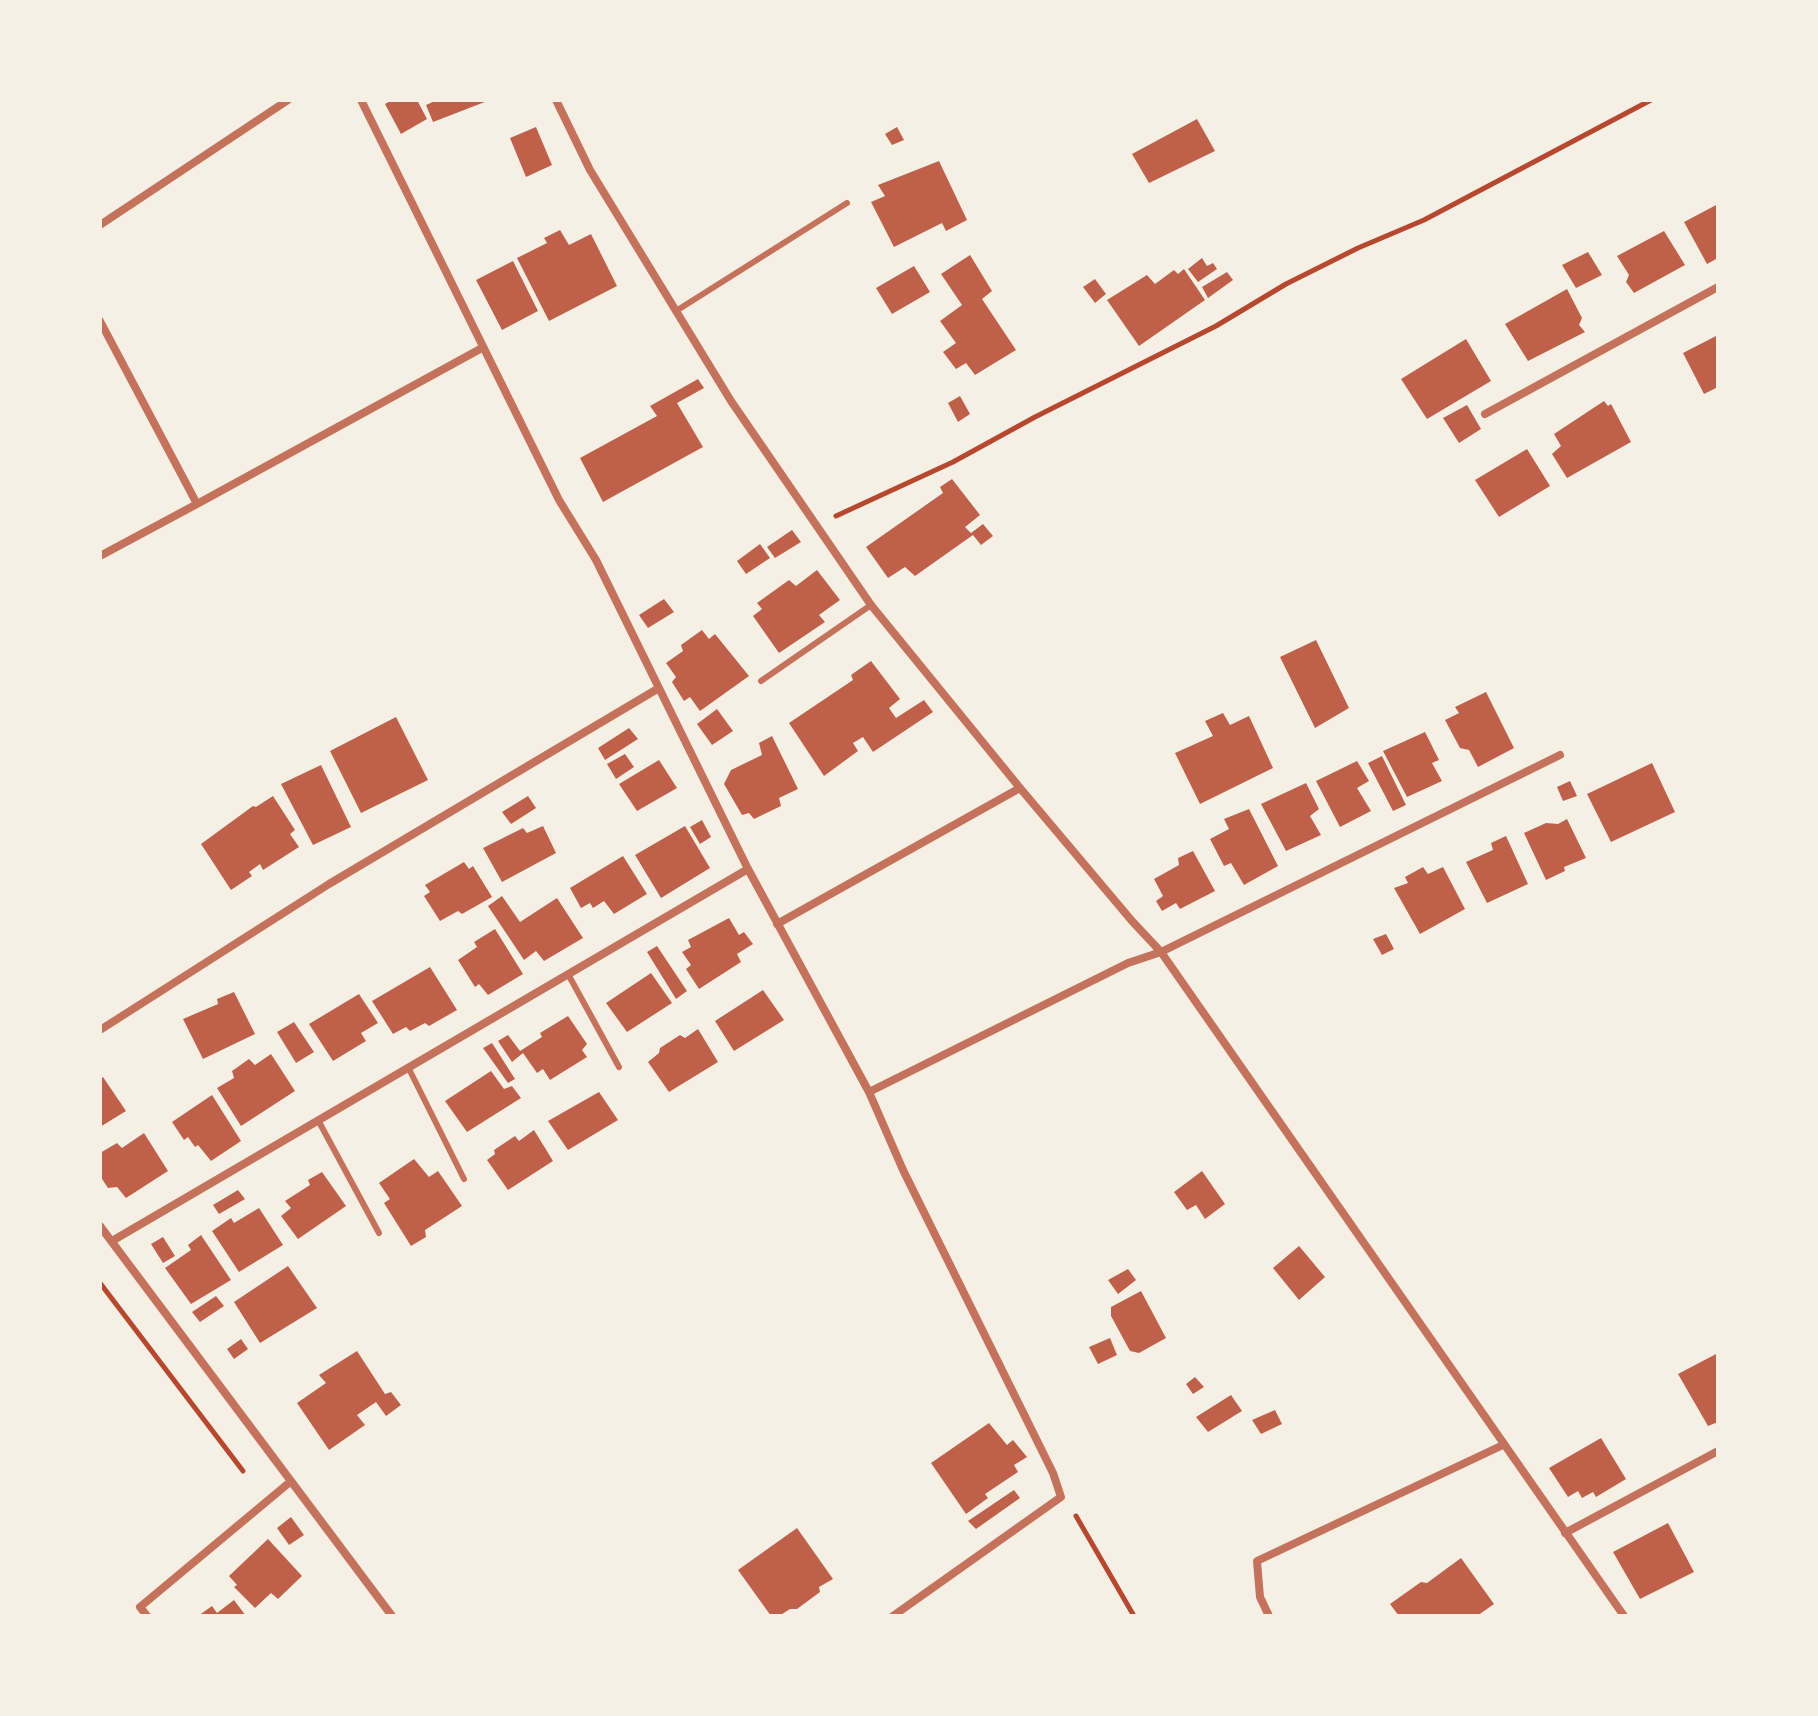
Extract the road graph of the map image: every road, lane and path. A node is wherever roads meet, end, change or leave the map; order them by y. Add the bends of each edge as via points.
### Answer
1 (288, 100) edge
2 (361, 100) edge
3 (556, 100) edge
4 (1651, 100) edge
5 (847, 203) dead end
6 (100, 225) edge
7 (1718, 287) edge
8 (676, 311) junction
9 (100, 321) edge
10 (482, 348) junction
11 (1485, 414) dead end
12 (197, 504) junction
13 (816, 525) junction
14 (100, 556) edge
15 (871, 605) junction
16 (761, 681) dead end
17 (659, 688) junction
18 (1560, 755) dead end
19 (1020, 788) junction
20 (748, 869) junction
21 (777, 924) junction
22 (1161, 952) junction
23 (568, 974) junction
24 (100, 1030) edge
25 (408, 1067) junction
26 (619, 1067) dead end
27 (869, 1092) junction
28 (318, 1120) junction
29 (464, 1179) dead end
30 (100, 1226) edge
31 (379, 1233) dead end
32 (112, 1241) junction
33 (100, 1283) edge
34 (1503, 1445) junction
35 (1718, 1451) edge
36 (243, 1471) dead end
37 (290, 1482) junction
38 (1061, 1497) junction
39 (1565, 1533) junction
40 (147, 1616) edge
41 (392, 1616) edge
42 (893, 1616) edge
43 (1134, 1616) edge
44 (1269, 1616) edge
45 (1624, 1616) edge

1 - 6 street
2 - 10 street
3 - 8 street via 590,170
4 - 13 path via 1504,180 1286,284 1216,326 953,462
5 - 8 lane
7 - 11 street
8 - 13 street
9 - 12 street
10 - 12 street
10 - 17 street
12 - 14 street
13 - 15 street
15 - 16 lane
15 - 19 street
17 - 20 street
17 - 24 street via 329,884
18 - 22 street
19 - 21 street
19 - 22 street
20 - 21 street
20 - 23 street
21 - 27 street
22 - 27 street via 1128,963
22 - 34 street
23 - 25 street
23 - 26 lane
25 - 28 street
25 - 29 lane
27 - 38 street
28 - 31 lane
28 - 32 street
30 - 32 street
32 - 37 street
33 - 36 path
34 - 39 street
34 - 44 street via 1257,1561 1260,1597
35 - 39 street
37 - 40 street via 140,1607
37 - 41 street
38 - 42 street
38 - 43 path
39 - 45 street

